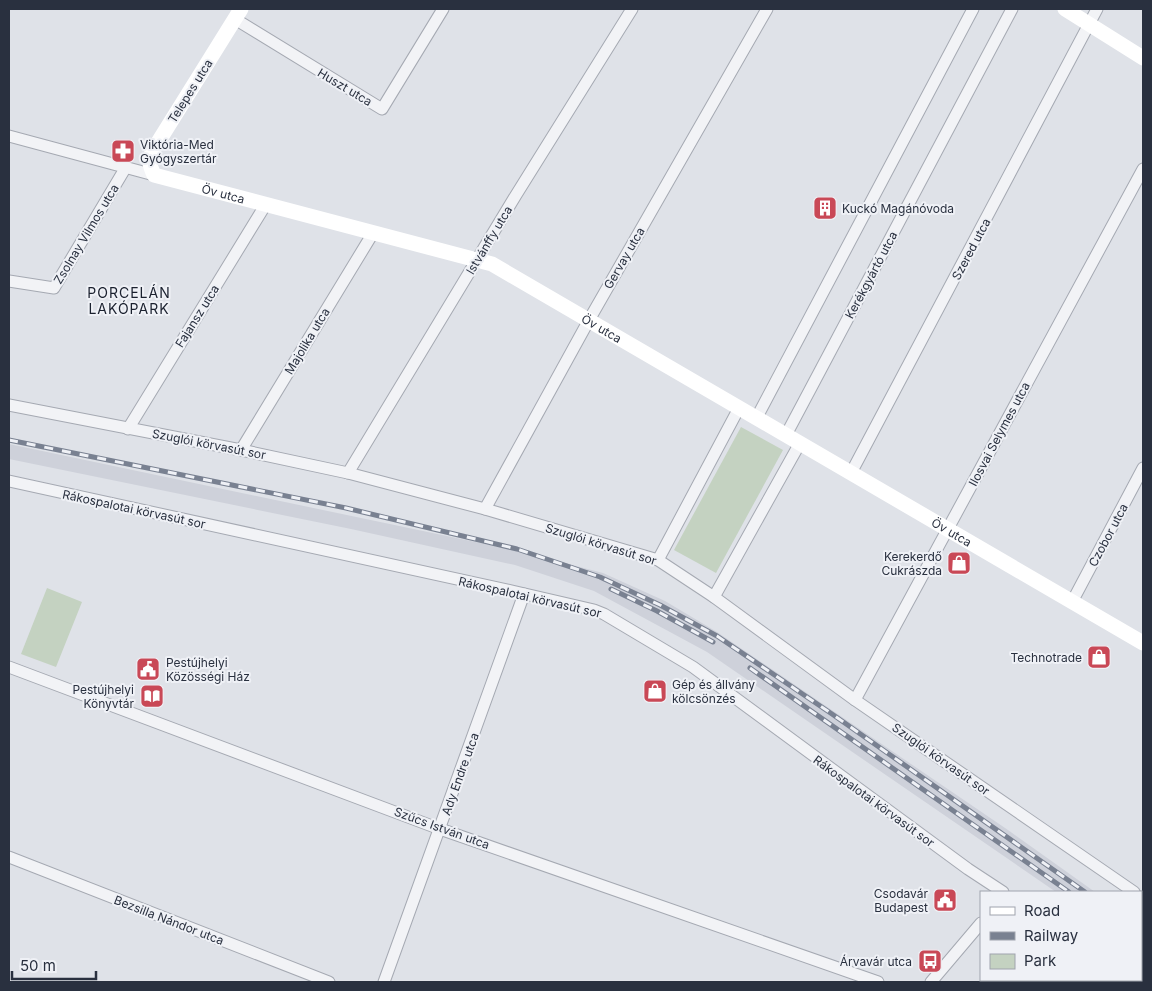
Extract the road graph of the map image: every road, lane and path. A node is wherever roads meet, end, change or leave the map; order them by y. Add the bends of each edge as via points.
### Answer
1 (443, 9) edge
2 (632, 9) edge
3 (767, 9) edge
4 (973, 9) edge
5 (1012, 9) edge
6 (1065, 9) edge
7 (1097, 9) edge
8 (238, 14) edge
9 (1089, 24) junction
10 (1143, 58) edge
11 (9, 136) edge
12 (126, 167) junction
13 (1143, 169) edge
14 (154, 175) junction
15 (266, 204) junction
16 (373, 233) junction
17 (478, 260) junction
18 (9, 281) edge
19 (589, 320) junction
20 (9, 405) edge
21 (739, 408) junction
22 (757, 417) junction
23 (128, 428) junction
24 (786, 435) junction
25 (800, 443) junction
26 (241, 450) junction
27 (1143, 468) edge
28 (348, 473) junction
29 (851, 473) junction
30 (9, 481) edge
31 (485, 509) junction
32 (947, 530) junction
33 (658, 560) junction
34 (524, 594) junction
35 (714, 597) junction
36 (1072, 602) junction
37 (1143, 644) edge
38 (9, 667) edge
39 (856, 700) junction
40 (440, 828) junction
41 (9, 857) edge
42 (1001, 891) edge
43 (1133, 891) edge
44 (980, 924) edge
45 (329, 982) edge
46 (384, 982) edge
47 (878, 982) edge
48 (931, 982) edge

1 - 8 street, Huszt utca via 382,109
2 - 17 street, Istvánffy utca
3 - 19 street, Gervay utca
4 - 22 street
5 - 24 street, Kerékgyártó utca
6 - 9 street
7 - 9 street, Szered utca
8 - 14 street, Telepes utca via 152,152 149,159
9 - 10 street
9 - 29 street, Szered utca
11 - 12 street, Öv utca
12 - 14 street, Öv utca
12 - 18 street, Zsolnay Vilmos utca via 54,288
13 - 32 street, Ilosvai Selymes utca
14 - 15 street, Öv utca
15 - 16 street, Öv utca
15 - 23 street, Fajansz utca
16 - 17 street, Öv utca
16 - 26 street, Majolika utca
17 - 19 street, Öv utca via 492,264
17 - 28 street, Istvánffy utca
19 - 21 street, Öv utca
19 - 31 street, Gervay utca
20 - 23 street, Szuglói körvasút sor
21 - 22 street, Öv utca
21 - 33 street
22 - 24 street, Öv utca
23 - 26 street, Szuglói körvasút sor
24 - 25 street, Öv utca
25 - 29 street, Öv utca
25 - 35 street
26 - 28 street, Szuglói körvasút sor
27 - 36 street, Czobor utca
28 - 31 street, Szuglói körvasút sor
29 - 32 street, Öv utca
30 - 34 street, Rákospalotai körvasút sor
31 - 33 street, Szuglói körvasút sor
32 - 36 street, Öv utca
32 - 39 street, Ilosvai Selymes utca
33 - 35 street, Szuglói körvasút sor
34 - 40 street, Ady Endre utca
34 - 42 street, Rákospalotai körvasút sor via 594,610 660,646
35 - 39 street, Szuglói körvasút sor
36 - 37 street, Öv utca
38 - 40 street, Szűcs István utca
39 - 43 street, Szuglói körvasút sor
40 - 46 street, Ady Endre utca
40 - 47 street, Szűcs István utca
41 - 45 street, Bezsilla Nándor utca
44 - 48 street

